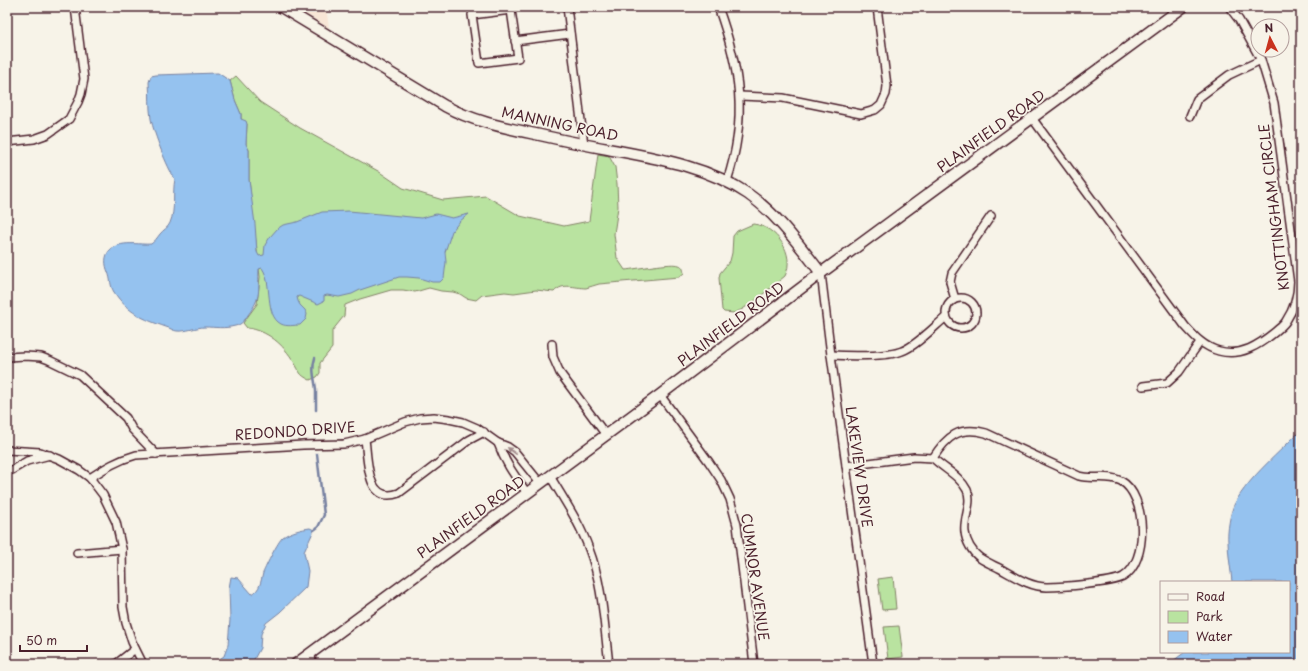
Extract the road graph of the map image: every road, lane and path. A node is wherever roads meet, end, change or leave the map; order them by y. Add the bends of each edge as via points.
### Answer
1 (75, 7) edge
2 (281, 7) edge
3 (567, 7) edge
4 (718, 7) edge
5 (877, 7) edge
6 (1183, 7) edge
7 (1229, 7) edge
8 (570, 34) junction
9 (515, 41) junction
10 (1261, 60) junction
11 (740, 96) junction
12 (1190, 116) dead end
13 (1032, 118) junction
14 (7, 142) edge
15 (584, 145) junction
16 (727, 181) junction
17 (991, 216) dead end
18 (821, 273) junction
19 (955, 300) junction
20 (946, 317) junction
21 (1200, 342) junction
22 (552, 344) dead end
23 (831, 355) junction
24 (7, 357) edge
25 (1143, 386) dead end
26 (660, 395) junction
27 (484, 432) junction
28 (606, 435) junction
29 (365, 439) junction
30 (498, 443) junction
31 (7, 450) edge
32 (156, 454) junction
33 (50, 455) junction
34 (933, 458) junction
35 (846, 466) junction
36 (7, 470) edge
37 (550, 476) junction
38 (90, 478) junction
39 (540, 483) junction
40 (527, 493) junction
41 (122, 549) junction
42 (77, 553) dead end
43 (135, 649) junction
44 (311, 653) junction
45 (116, 664) edge
46 (143, 664) edge
47 (296, 664) edge
48 (312, 664) edge
49 (609, 664) edge
50 (754, 664) edge
51 (873, 664) edge

1 - 14 street via 84,79 81,94 69,119 41,137
2 - 15 main road, MANNING ROAD via 463,116
3 - 8 street
4 - 11 street via 728,35
5 - 11 street via 887,86 884,100 875,110 861,114 783,98
6 - 13 main road, PLAINFIELD ROAD
7 - 10 street, KNOTTINGHAM CIRCLE
8 - 9 street
8 - 15 street
9 - 9 street via 511,10 472,15 479,63 518,58
10 - 12 street via 1228,75 1197,99
10 - 21 street, KNOTTINGHAM CIRCLE via 1278,122 1298,281 1297,297 1286,323 1249,349 1227,353 1214,350
11 - 16 street via 737,143
13 - 18 main road, PLAINFIELD ROAD
13 - 21 street, KNOTTINGHAM CIRCLE via 1185,326
15 - 16 main road, MANNING ROAD via 666,161
16 - 18 main road, MANNING ROAD via 776,217
17 - 19 street via 952,273 950,282
18 - 23 street, LAKEVIEW DRIVE
18 - 26 main road, PLAINFIELD ROAD
19 - 20 street via 947,307
19 - 20 street via 965,298 973,303 977,312 975,322 967,328 957,328
20 - 23 street via 902,352
21 - 25 street via 1179,372 1167,382
22 - 28 street via 553,357 560,373
23 - 35 street, LAKEVIEW DRIVE
24 - 32 street via 41,357 80,375 126,418 132,429
26 - 28 main road, PLAINFIELD ROAD
26 - 50 street, CUMNOR AVENUE via 709,462 730,499 736,525
27 - 29 street, REDONDO DRIVE via 463,422 434,417 405,422
27 - 29 street via 469,440 399,494 389,496 380,494 372,483
27 - 30 street, REDONDO DRIVE
28 - 37 main road, PLAINFIELD ROAD
29 - 32 street, REDONDO DRIVE via 344,444
39 -> 30 street, REDONDO DRIVE via 515,452
30 - 40 street via 508,467
31 - 33 street
32 - 38 street, REDONDO DRIVE via 120,459
33 - 36 street
33 - 38 street
34 - 34 street via 952,436 961,432 976,431 986,433 1079,476 1104,477 1121,482 1128,486 1139,509 1141,521 1137,560 1123,577 1112,580 1047,588 1026,582 980,558 971,548 965,530 968,492 960,480
34 - 35 street via 914,457
35 - 51 street, LAKEVIEW DRIVE
37 - 39 main road, PLAINFIELD ROAD
37 - 49 street via 590,549 600,590
38 - 41 street via 113,517
39 - 40 main road, PLAINFIELD ROAD
40 - 44 main road, PLAINFIELD ROAD
41 - 42 street
41 - 43 street via 123,607
43 - 45 street
43 - 46 street
44 - 47 main road, PLAINFIELD ROAD
44 - 48 street

